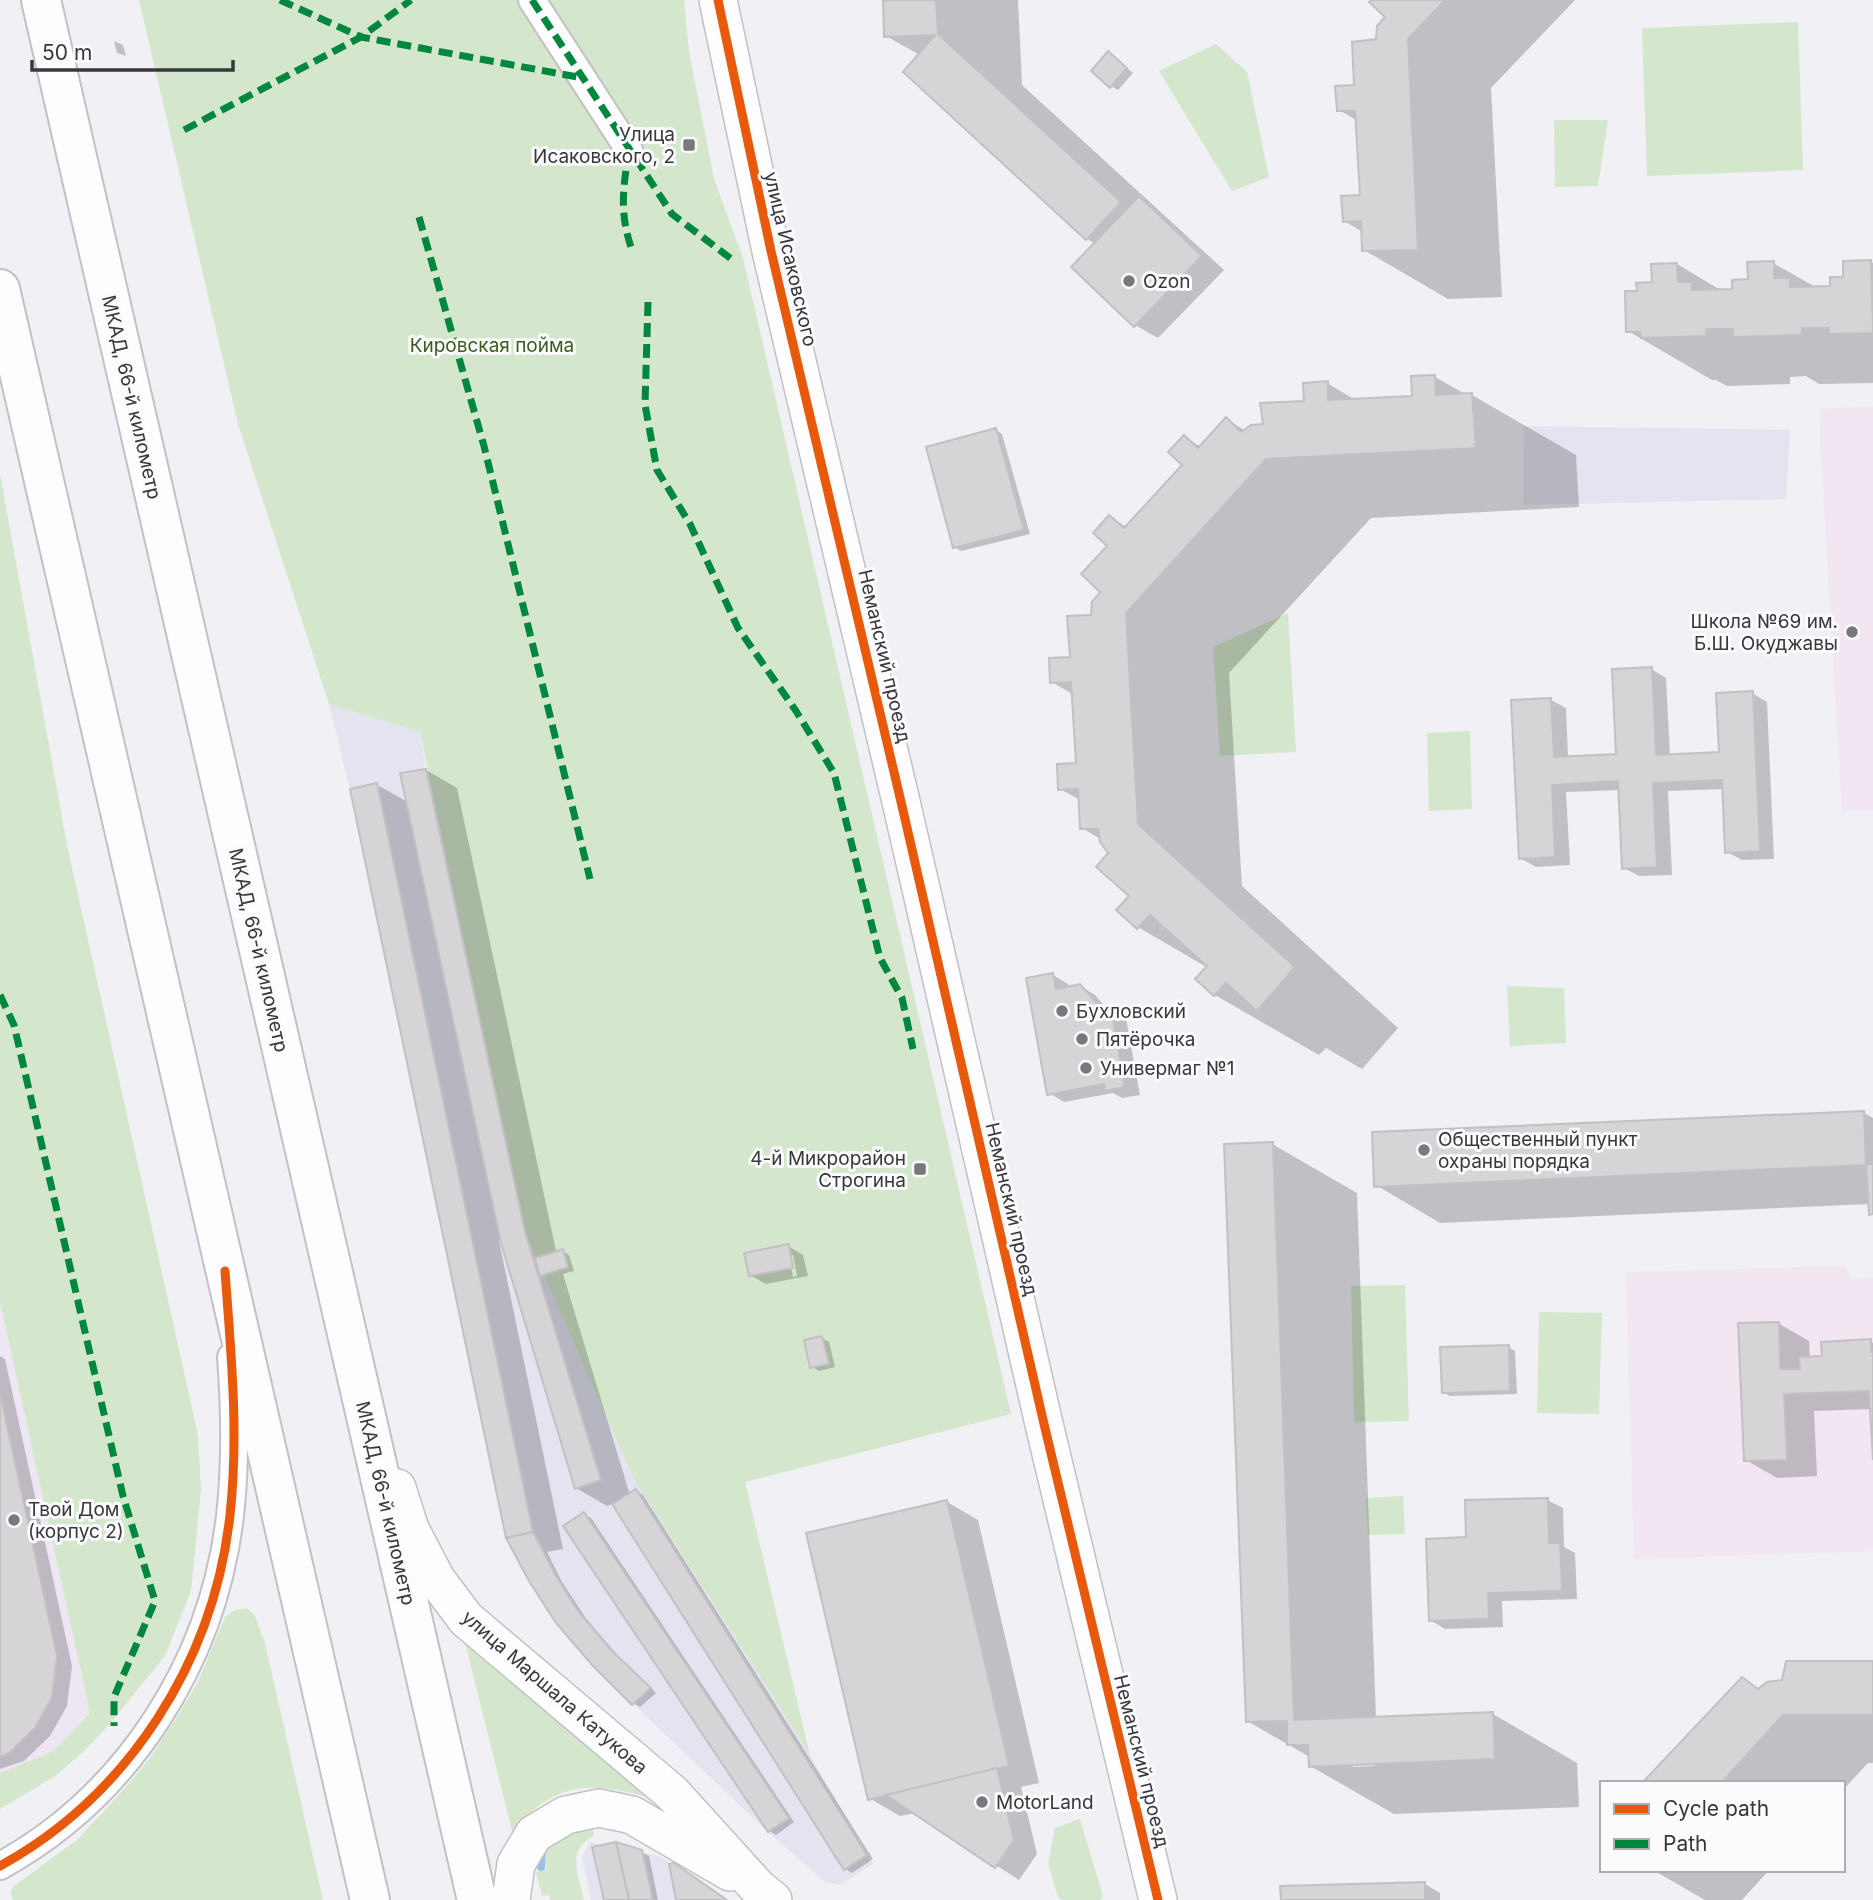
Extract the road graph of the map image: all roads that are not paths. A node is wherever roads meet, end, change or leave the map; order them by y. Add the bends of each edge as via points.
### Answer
1 (41, 0) edge
2 (532, 0) edge
3 (718, 0) edge
4 (629, 150) dead end
5 (0, 289) edge
6 (836, 525) joint
7 (225, 1271) junction
8 (351, 1351) junction
9 (0, 1866) edge
10 (765, 1894) edge
11 (370, 1900) edge
12 (477, 1900) edge
13 (511, 1900) edge
14 (1158, 1900) edge

1 - 8 highway, МКАД, 66-й километр
2 - 4 street
3 - 6 street, улица Исаковского
5 - 7 highway
6 - 14 street, Неманский проезд
7 - 9 street via 234,1393 230,1517 202,1632 164,1707 115,1775 64,1825
7 - 11 highway
8 - 10 street, улица Маршала Катукова via 410,1529 443,1589 466,1619 672,1793
8 - 12 highway, МКАД, 66-й километр
10 - 13 street, улица Маршала Катукова via 632,1815 599,1808 566,1815 534,1834 516,1864

